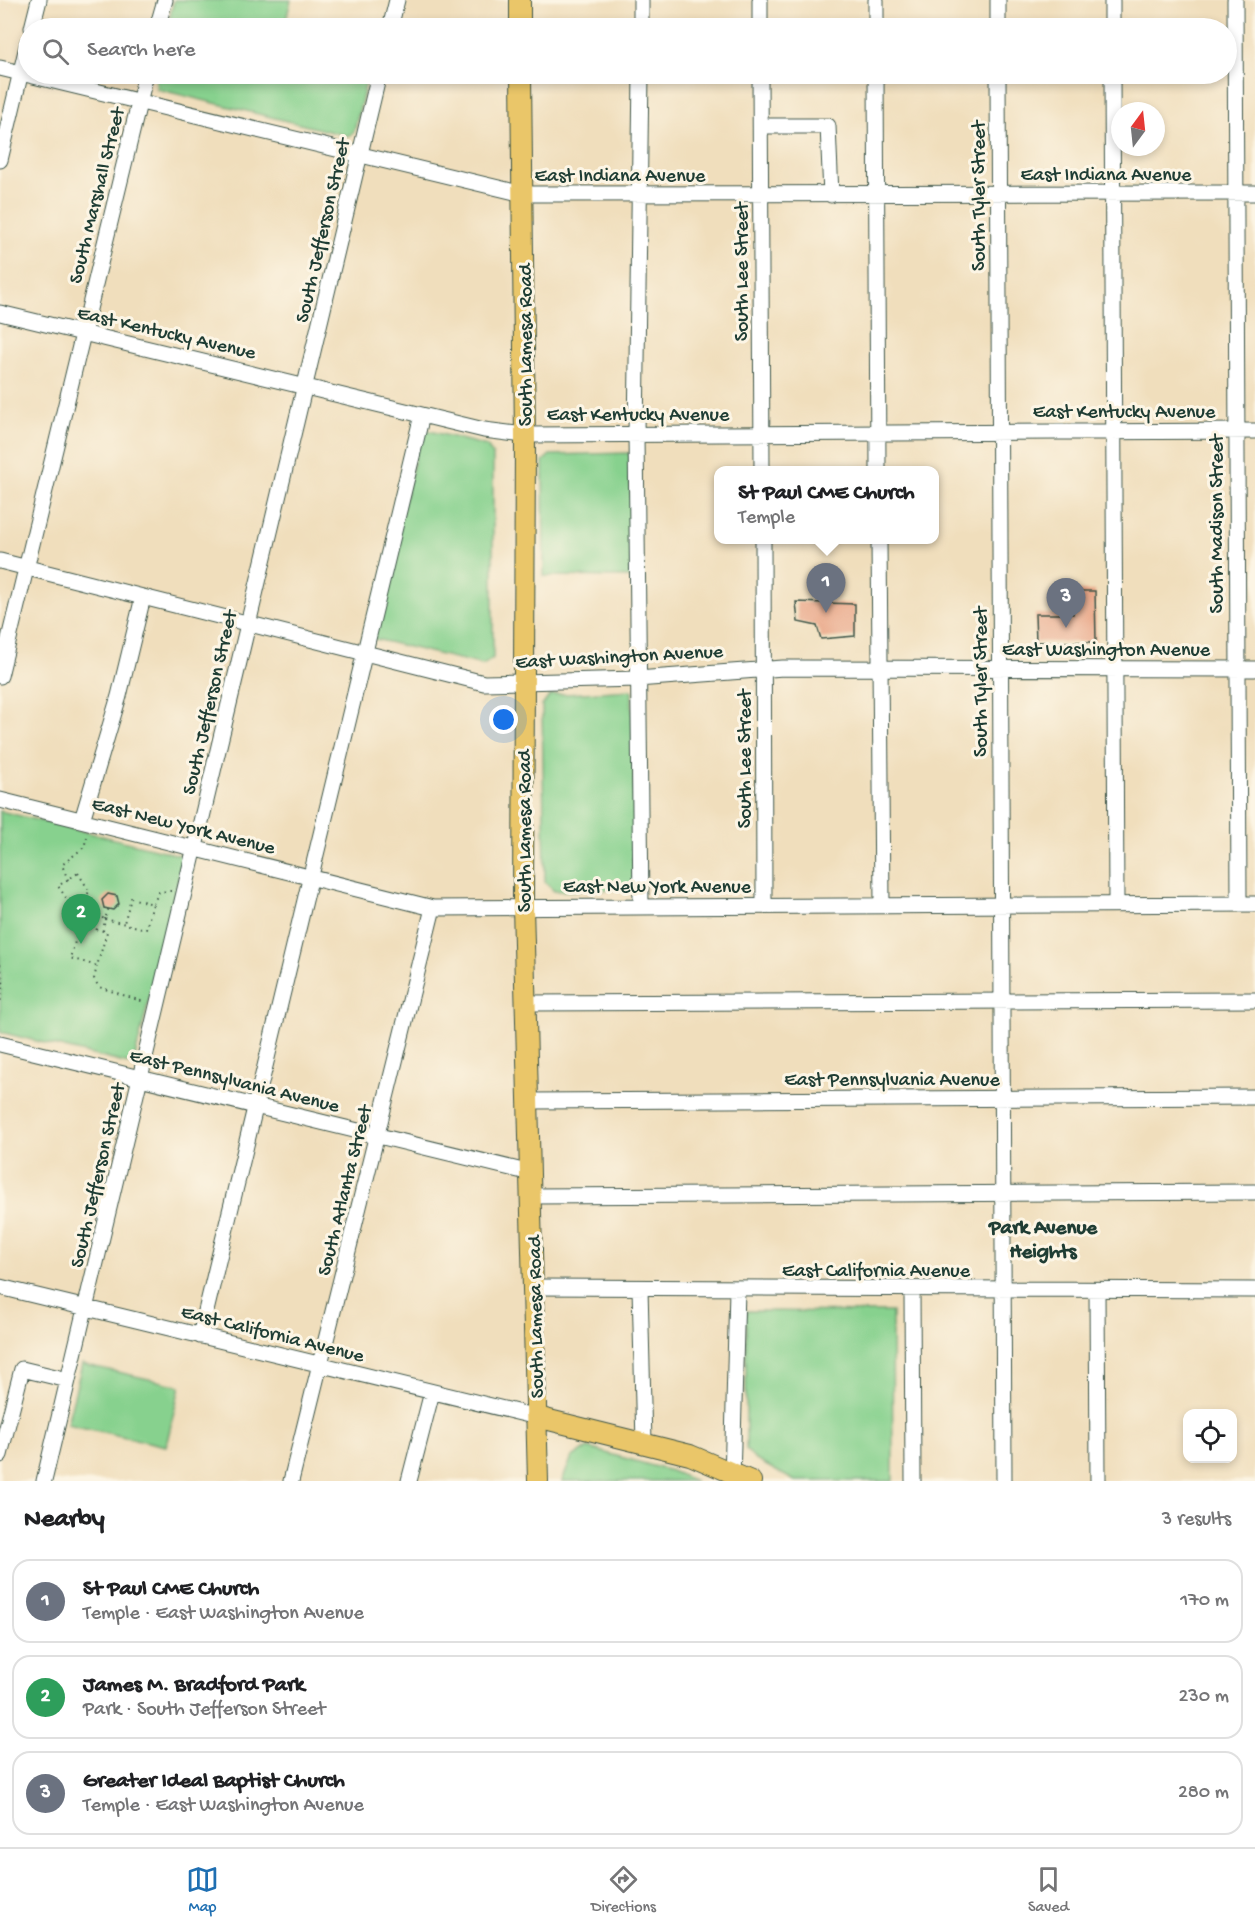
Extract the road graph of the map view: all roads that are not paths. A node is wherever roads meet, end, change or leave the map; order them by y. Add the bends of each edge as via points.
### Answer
1 (39, 0) edge
2 (165, 0) edge
3 (397, 0) edge
4 (520, 0) edge
5 (641, 0) edge
6 (760, 0) edge
7 (876, 0) edge
8 (998, 0) edge
9 (1112, 0) edge
10 (1235, 0) edge
11 (34, 18) edge
12 (160, 18) edge
13 (392, 18) edge
14 (520, 18) edge
15 (641, 18) edge
16 (760, 18) edge
17 (876, 18) edge
18 (998, 18) edge
19 (1112, 18) edge
20 (1235, 18) edge
21 (0, 68) edge
22 (18, 72) edge
23 (18, 84) edge
24 (66, 84) edge
25 (144, 84) edge
26 (377, 84) edge
27 (521, 84) edge
28 (640, 84) edge
29 (760, 84) edge
30 (876, 84) edge
31 (998, 84) edge
32 (1112, 84) edge
33 (1235, 84) edge
34 (140, 102) junction
35 (760, 126) junction
36 (360, 155) junction
37 (0, 160) edge
38 (1234, 193) junction
39 (1255, 193) edge
40 (523, 194) junction
41 (1113, 194) junction
42 (761, 195) junction
43 (831, 195) junction
44 (877, 195) junction
45 (997, 195) junction
46 (640, 196) junction
47 (0, 313) edge
48 (83, 333) junction
49 (305, 386) junction
50 (422, 415) junction
51 (1115, 431) junction
52 (1236, 431) junction
53 (1255, 431) edge
54 (999, 432) junction
55 (877, 433) junction
56 (636, 434) junction
57 (762, 434) junction
58 (524, 435) junction
59 (762, 466) edge
60 (878, 466) edge
61 (763, 544) edge
62 (879, 544) edge
63 (0, 561) edge
64 (27, 567) junction
65 (143, 597) junction
66 (248, 624) junction
67 (363, 653) junction
68 (1000, 668) junction
69 (763, 669) junction
70 (882, 669) junction
71 (1114, 669) junction
72 (1236, 669) junction
73 (1255, 669) edge
74 (0, 676) edge
75 (637, 679) junction
76 (522, 682) junction
77 (0, 800) edge
78 (85, 827) junction
79 (195, 848) junction
80 (311, 877) junction
81 (1116, 904) junction
82 (1239, 904) junction
83 (1255, 904) edge
84 (764, 905) junction
85 (882, 905) junction
86 (1000, 905) junction
87 (523, 906) junction
88 (641, 906) junction
89 (433, 908) junction
90 (1255, 1000) edge
91 (1001, 1001) junction
92 (526, 1003) junction
93 (0, 1044) edge
94 (140, 1078) junction
95 (1255, 1097) edge
96 (1002, 1099) junction
97 (529, 1101) junction
98 (255, 1106) junction
99 (378, 1135) junction
100 (531, 1173) junction
101 (1255, 1192) edge
102 (1002, 1193) junction
103 (531, 1196) junction
104 (0, 1287) edge
105 (534, 1287) junction
106 (640, 1288) junction
107 (737, 1289) junction
108 (912, 1290) junction
109 (1002, 1290) junction
110 (1097, 1290) junction
111 (1255, 1290) edge
112 (86, 1308) junction
113 (200, 1336) junction
114 (321, 1365) junction
115 (69, 1380) junction
116 (432, 1392) junction
117 (537, 1417) junction
118 (644, 1443) junction
119 (0, 1455) edge
120 (731, 1477) edge
121 (44, 1481) edge
122 (291, 1481) edge
123 (409, 1481) edge
124 (538, 1481) edge
125 (751, 1481) edge
126 (913, 1481) edge
127 (1004, 1481) edge
128 (1098, 1481) edge

1 - 11 street
2 - 12 street
3 - 13 street
4 - 14 main road
5 - 15 street
6 - 16 street
7 - 17 street
8 - 18 street
9 - 19 street
10 - 20 street, South Madison Street
21 - 22 street, East Indiana Avenue
23 - 37 street
24 - 34 street, East Indiana Avenue
25 - 34 street, South Marshall Street
26 - 36 street, South Jefferson Street
27 - 40 main road, South Lamesa Road
28 - 46 street
29 - 35 street, South Lee Street
30 - 44 street
31 - 45 street, South Tyler Street
32 - 41 street
33 - 38 street, South Madison Street
34 - 36 street, East Indiana Avenue
34 - 48 street, South Marshall Street
35 - 42 street, South Lee Street
35 - 43 street via 828,126
36 - 40 street, East Indiana Avenue
36 - 49 street, South Jefferson Street
38 - 39 street, East Indiana Avenue
38 - 41 street, East Indiana Avenue
38 - 52 street, South Madison Street
40 - 46 street, East Indiana Avenue
40 - 58 main road, South Lamesa Road
41 - 45 street, East Indiana Avenue
41 - 51 street
42 - 43 street, East Indiana Avenue
42 - 46 street, East Indiana Avenue
42 - 57 street, South Lee Street
43 - 44 street, East Indiana Avenue
44 - 45 street, East Indiana Avenue
44 - 55 street
45 - 54 street, South Tyler Street
46 - 56 street
47 - 48 street, East Kentucky Avenue
48 - 49 street, East Kentucky Avenue
48 - 64 street, South Marshall Street
49 - 50 street, East Kentucky Avenue
49 - 66 street, South Jefferson Street
50 - 58 street, East Kentucky Avenue
50 - 67 street
51 - 52 street, East Kentucky Avenue
51 - 54 street, East Kentucky Avenue
51 - 71 street
52 - 53 street, East Kentucky Avenue
52 - 72 street, South Madison Street
54 - 55 street, East Kentucky Avenue
54 - 68 street, South Tyler Street
55 - 57 street, East Kentucky Avenue
55 - 60 street
56 - 57 street, East Kentucky Avenue
56 - 58 street, East Kentucky Avenue
56 - 75 street
57 - 59 street, South Lee Street
58 - 76 main road, South Lamesa Road
61 - 69 street, South Lee Street
62 - 70 street
63 - 64 street, East Washington Avenue
64 - 65 street, East Washington Avenue
64 - 74 street, South Marshall Street
65 - 66 street, East Washington Avenue
65 - 78 street
66 - 67 street, East Washington Avenue
66 - 79 street, South Jefferson Street
67 - 76 street, East Washington Avenue via 484,683
67 - 80 street
68 - 70 street, East Washington Avenue
68 - 71 street, East Washington Avenue
68 - 86 street, South Tyler Street
69 - 70 street, East Washington Avenue
69 - 75 street, East Washington Avenue
69 - 84 street, South Lee Street
70 - 85 street
71 - 72 street, East Washington Avenue
71 - 81 street
72 - 73 street, East Washington Avenue
72 - 82 street, South Madison Street
75 - 76 street, East Washington Avenue
75 - 88 street
76 - 87 main road, South Lamesa Road
77 - 78 street, East New York Avenue
78 - 79 street, East New York Avenue
79 - 80 street, East New York Avenue
79 - 94 street, South Jefferson Street
80 - 89 street, East New York Avenue
80 - 98 street
81 - 82 street, East New York Avenue
81 - 86 street, East New York Avenue
82 - 83 street, East New York Avenue
84 - 85 street, East New York Avenue
84 - 88 street, East New York Avenue
85 - 86 street, East New York Avenue
86 - 91 street, South Tyler Street
87 - 88 street, East New York Avenue
87 - 89 street, East New York Avenue
87 - 92 main road, South Lamesa Road
89 - 99 street, South Atlanta Street
90 - 91 street
91 - 92 street
91 - 96 street, South Tyler Street
92 - 97 main road, South Lamesa Road
93 - 94 street, East Pennsylvania Avenue
94 - 98 street, East Pennsylvania Avenue
94 - 112 street, South Jefferson Street
95 - 96 street, East Pennsylvania Avenue
96 - 97 street, East Pennsylvania Avenue
96 - 102 street, South Tyler Street
97 - 100 main road, South Lamesa Road
98 - 99 street, East Pennsylvania Avenue
98 - 113 street
99 - 100 street, East Pennsylvania Avenue
99 - 114 street, South Atlanta Street
100 - 103 main road, South Lamesa Road
101 - 102 street
102 - 103 street
102 - 109 street, South Tyler Street
103 - 105 main road, South Lamesa Road
104 - 112 street, East California Avenue
105 - 106 street, East California Avenue
105 - 117 main road, South Lamesa Road
106 - 107 street, East California Avenue
106 - 118 street
107 - 108 street, East California Avenue
107 - 120 street
108 - 109 street, East California Avenue
108 - 126 street
109 - 110 street, East California Avenue
109 - 127 street, South Tyler Street
110 - 111 street, East California Avenue
110 - 128 street
112 - 113 street, East California Avenue
112 - 115 street, South Jefferson Street
113 - 114 street, East California Avenue
114 - 116 street, East California Avenue
114 - 122 street, South Atlanta Street
115 - 119 street via 22,1369
115 - 121 street, South Jefferson Street
116 - 117 street, East California Avenue
116 - 123 street
117 - 118 main road
117 - 124 main road, South Lamesa Road
118 - 120 main road via 690,1455
120 - 125 main road

